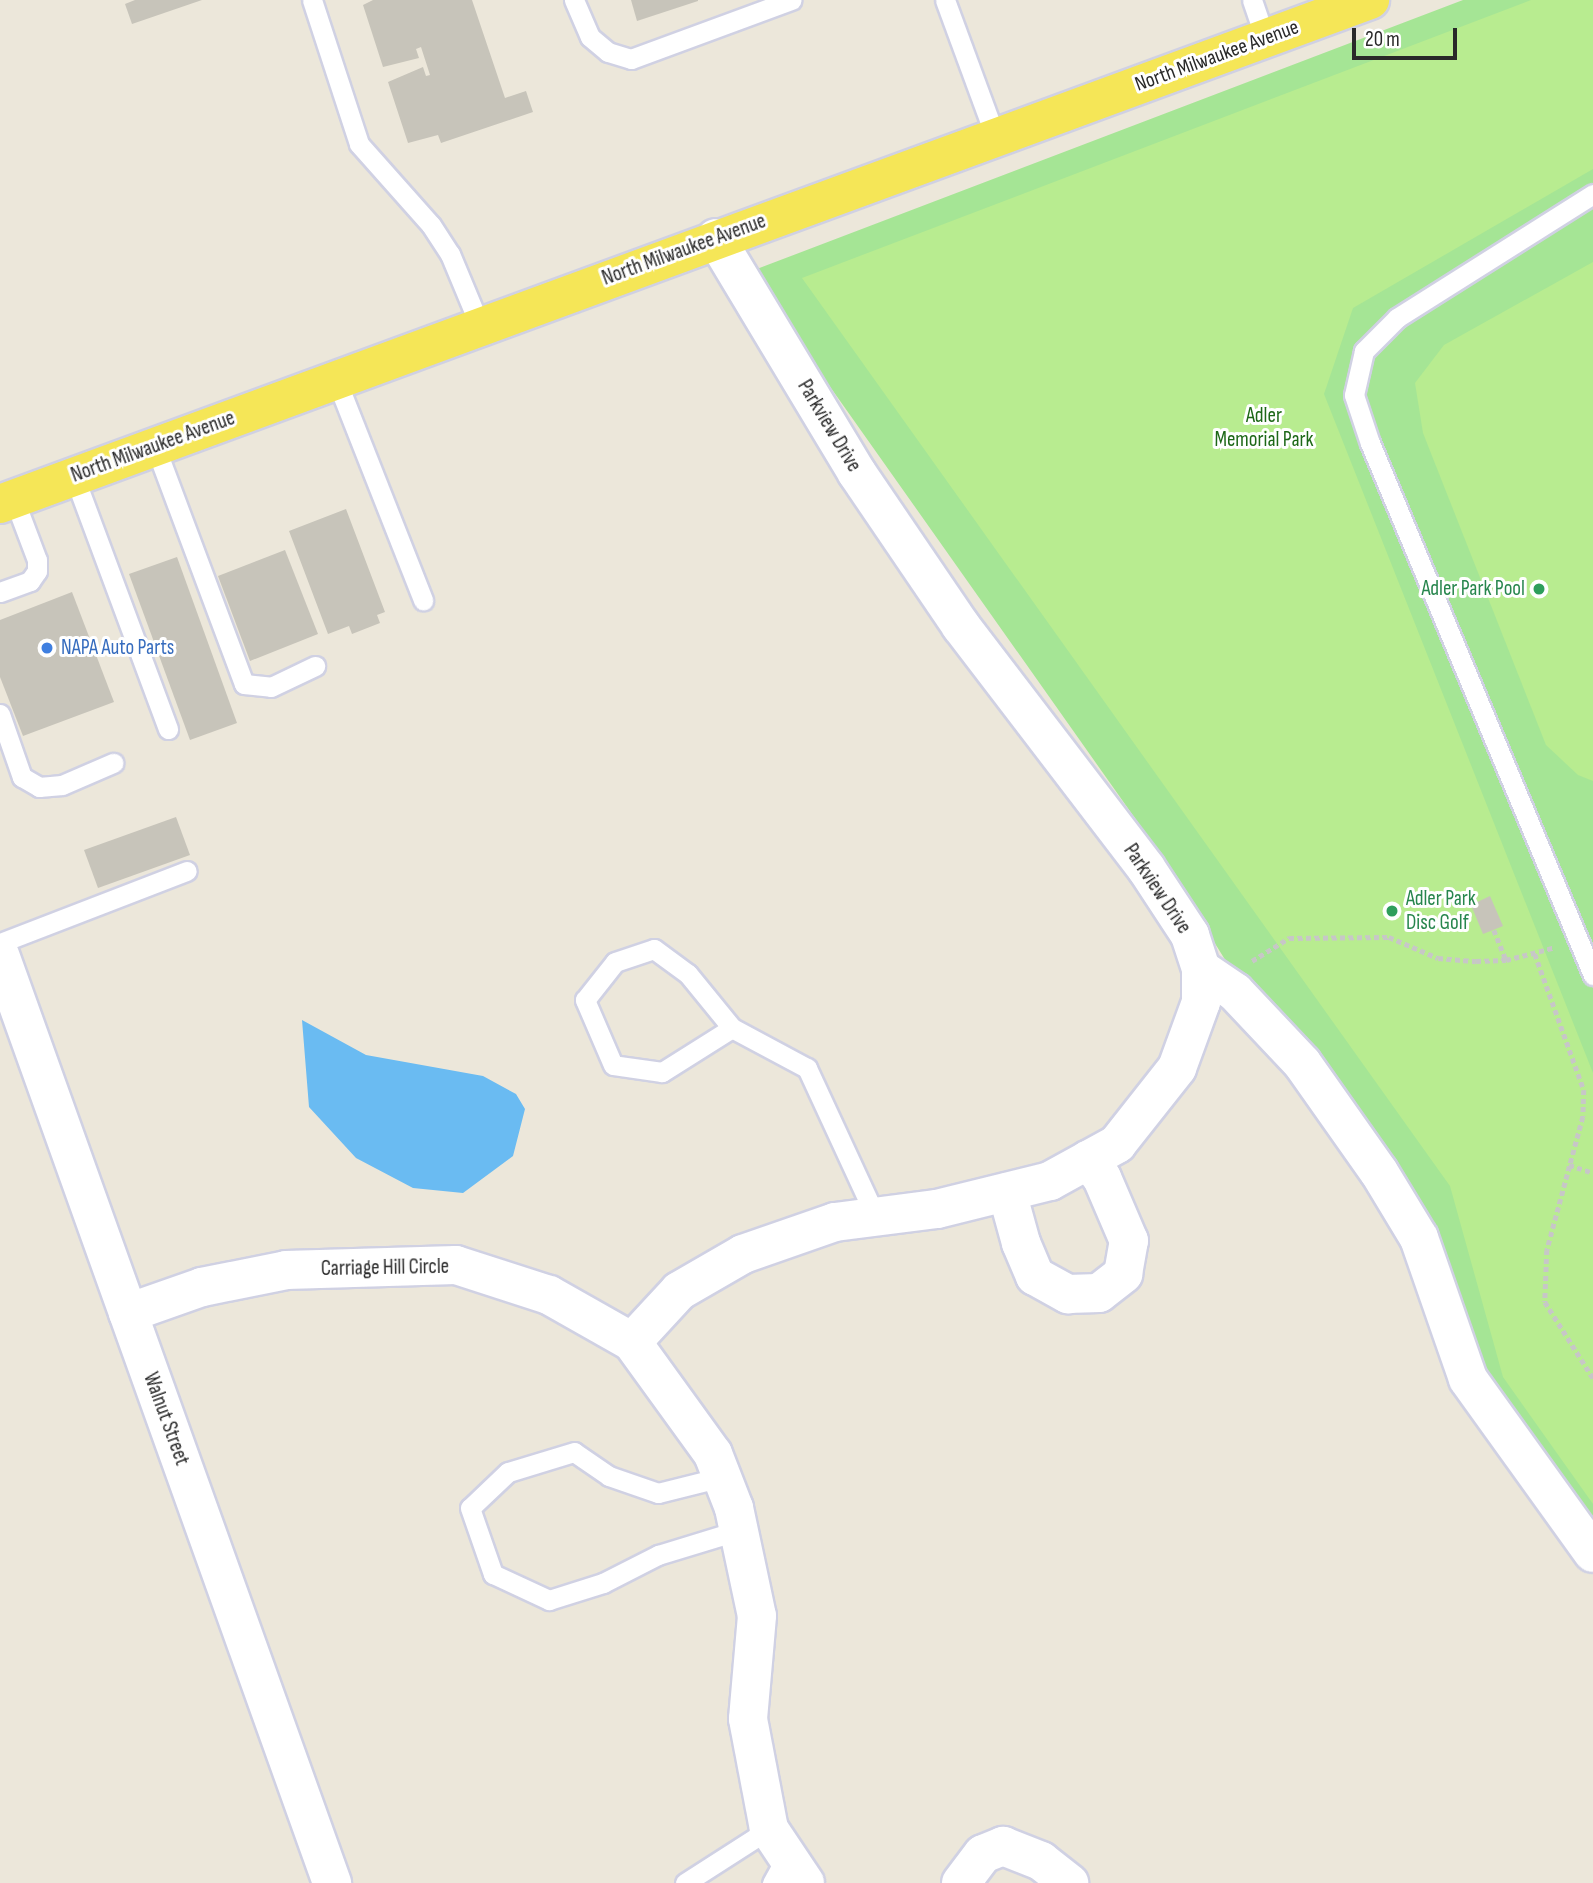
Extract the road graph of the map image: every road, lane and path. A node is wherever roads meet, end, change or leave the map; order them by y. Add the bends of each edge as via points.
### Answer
1 (312, 0) edge
2 (574, 0) edge
3 (791, 0) edge
4 (944, 0) edge
5 (1252, 0) edge
6 (1370, 0) edge
7 (1265, 38) junction
8 (995, 136) junction
9 (1593, 194) edge
10 (716, 238) junction
11 (480, 326) junction
12 (336, 379) junction
13 (155, 446) junction
14 (74, 476) junction
15 (7, 502) edge
16 (0, 592) edge
17 (423, 600) dead end
18 (315, 666) dead end
19 (0, 714) edge
20 (168, 729) dead end
21 (113, 763) dead end
22 (187, 871) dead end
23 (1494, 930) dead end
24 (0, 943) edge
25 (1560, 946) dead end
26 (0, 955) edge
27 (1506, 960) dead end
28 (1201, 969) junction
29 (1593, 975) edge
30 (732, 1028) junction
31 (1088, 1160) junction
32 (1569, 1165) junction
33 (1593, 1173) edge
34 (1007, 1192) junction
35 (876, 1217) junction
36 (128, 1313) junction
37 (632, 1342) junction
38 (1593, 1378) edge
39 (722, 1477) junction
40 (740, 1530) junction
41 (1593, 1553) edge
42 (783, 1863) edge
43 (332, 1883) edge
44 (685, 1883) edge
45 (961, 1883) edge
46 (1069, 1883) edge

1 - 11 lane via 359,144 431,225 450,254
2 - 3 lane via 590,37 608,52 631,59
4 - 8 lane
5 - 7 lane
6 - 7 main road, North Milwaukee Avenue
7 - 8 main road, North Milwaukee Avenue
8 - 10 main road, North Milwaukee Avenue
9 - 29 lane via 1397,318 1364,351 1354,396
10 - 11 main road, North Milwaukee Avenue
10 - 28 street, Parkview Drive via 857,473 961,626 1146,868 1190,935
11 - 12 main road, North Milwaukee Avenue
12 - 13 main road, North Milwaukee Avenue
12 - 17 lane
13 - 14 main road, North Milwaukee Avenue
13 - 18 lane via 244,684 271,687
14 - 15 main road, North Milwaukee Avenue
14 - 20 lane
15 - 16 lane via 37,571 30,581
19 - 21 lane via 22,777 39,788 62,785
22 - 24 lane
23 - 27 path
25 - 32 path via 1535,954 1584,1090 1583,1117
26 - 36 street, Walnut Street
28 - 31 street, Parkview Drive via 1201,1002 1177,1068 1117,1143
28 - 41 street via 1235,992 1302,1063 1379,1172 1419,1238 1468,1379
30 - 30 lane via 688,974 653,949 615,962 585,1000 613,1065 662,1072
30 - 35 lane via 807,1068
31 - 34 street, Parkview Drive via 1051,1181
31 - 34 street via 1102,1178 1129,1241 1123,1274 1099,1293 1068,1294 1035,1276
32 - 33 path
32 - 38 path via 1547,1250 1545,1302
34 - 35 street, Parkview Drive via 937,1209
35 - 37 street, Parkview Drive via 835,1223 743,1254 679,1291
36 - 37 street, Carriage Hill Circle via 202,1287 286,1270 456,1265 549,1295
36 - 43 street, Walnut Street
37 - 39 street, Carriage Hill Circle via 713,1454
39 - 40 street, Carriage Hill Circle
39 - 40 lane via 658,1493 609,1476 574,1452 508,1472 470,1508 493,1574 548,1600 603,1583 658,1555
40 - 42 street, Carriage Hill Circle via 757,1616 748,1719
42 - 44 lane
45 - 46 street via 983,1854 1003,1846 1041,1861

